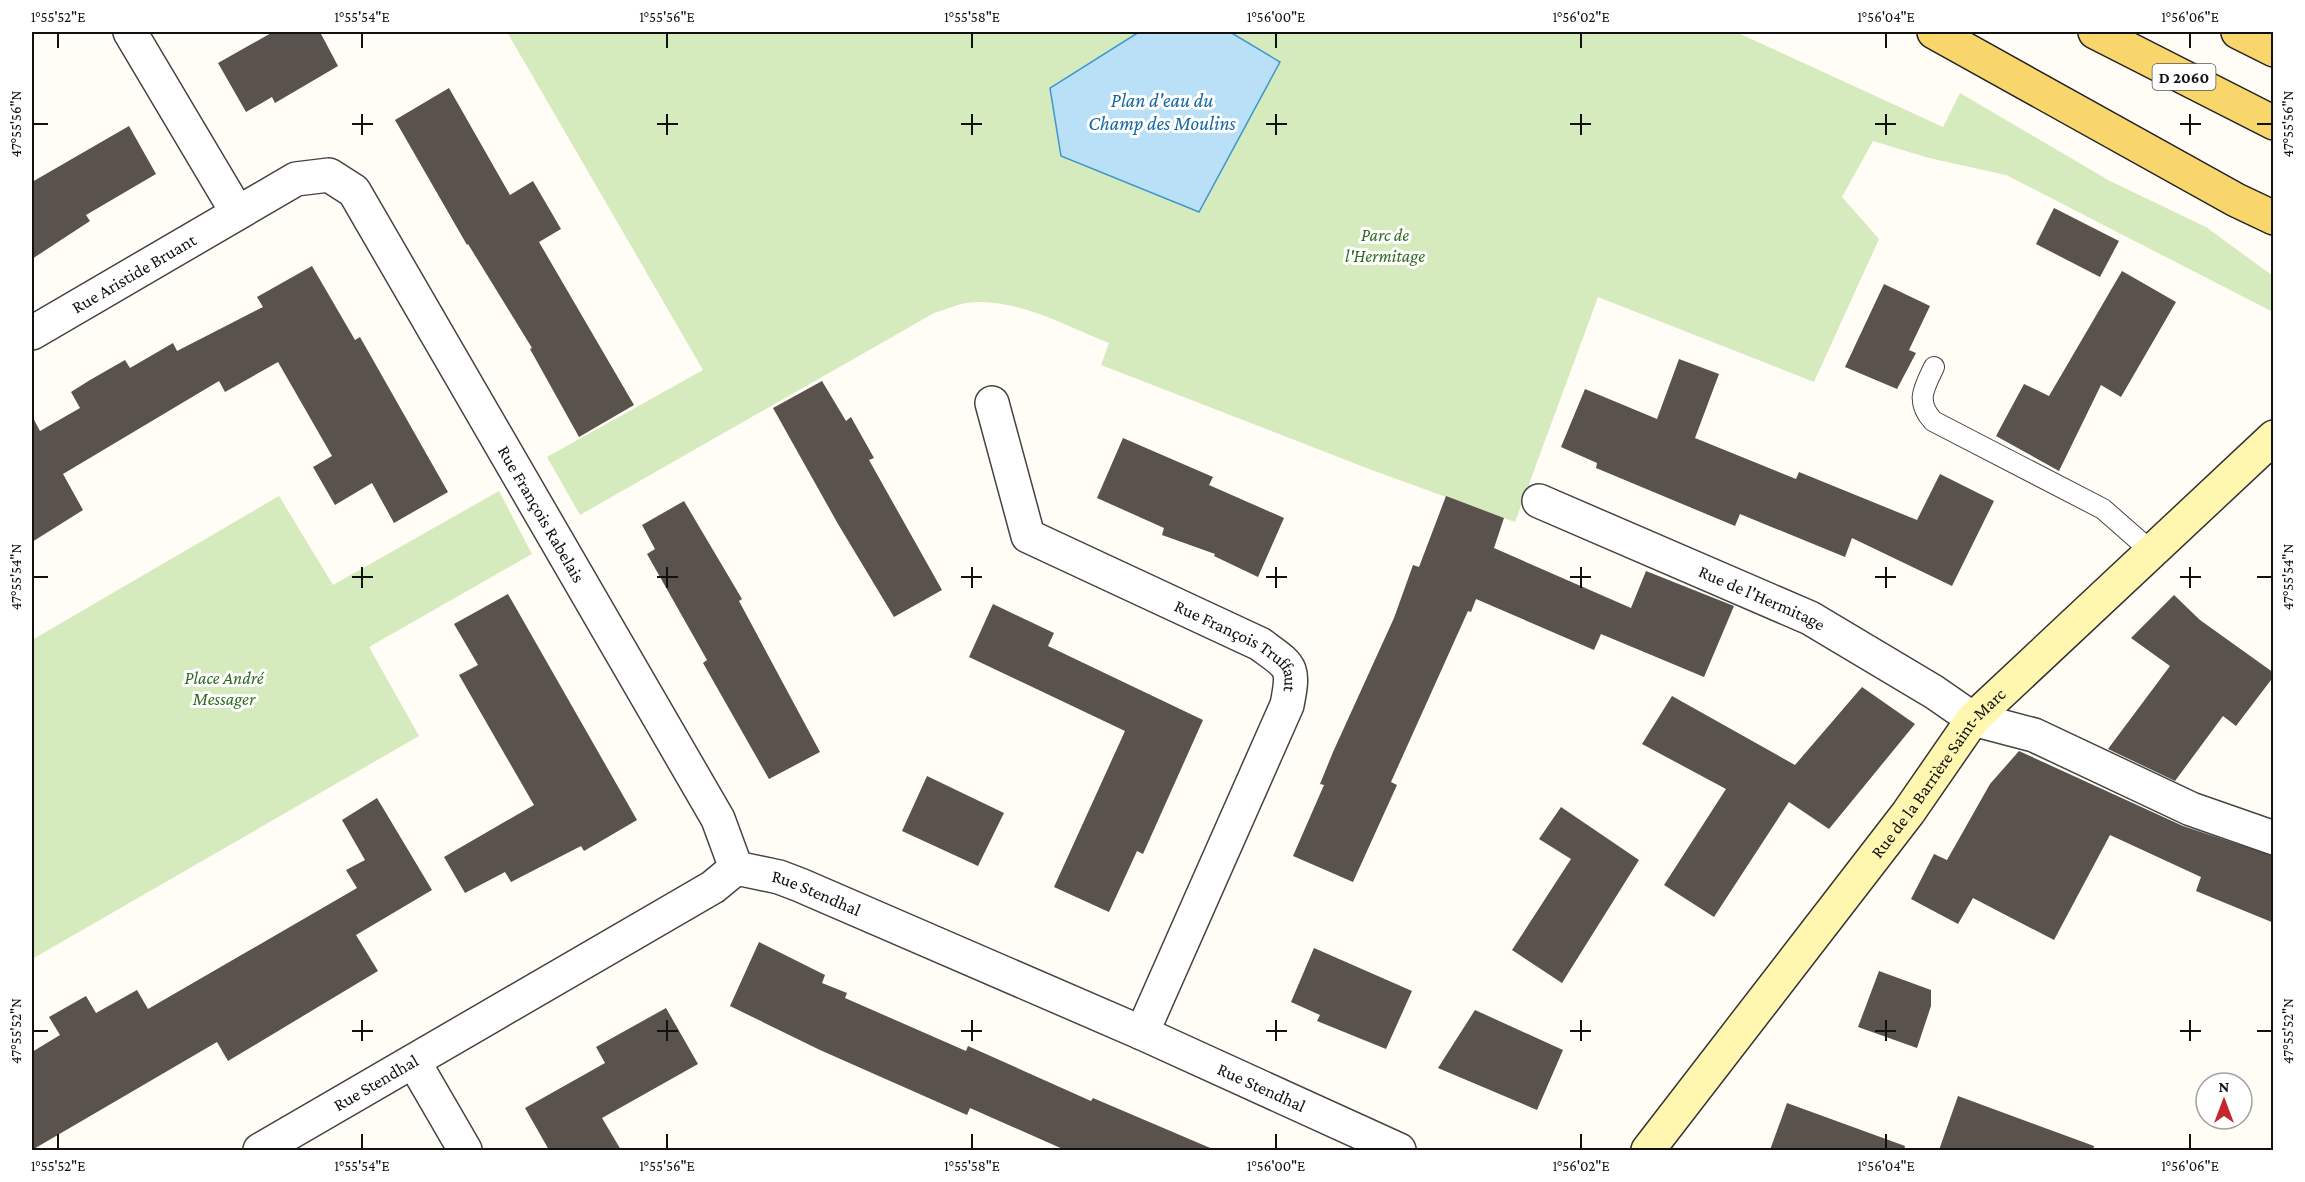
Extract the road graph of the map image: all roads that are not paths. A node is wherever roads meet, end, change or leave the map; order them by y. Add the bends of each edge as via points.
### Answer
1 (130, 32) edge
2 (1934, 32) edge
3 (2095, 32) edge
4 (2238, 32) edge
5 (2274, 50) edge
6 (2274, 123) edge
7 (329, 175) joint
8 (2236, 200) junction
9 (237, 212) junction
10 (2274, 218) edge
11 (2274, 233) edge
12 (32, 333) edge
13 (1934, 368) dead end
14 (992, 403) dead end
15 (2274, 437) edge
16 (1539, 501) dead end
17 (2152, 552) junction
18 (1972, 719) junction
19 (2274, 838) edge
20 (736, 868) junction
21 (1142, 1033) junction
22 (414, 1062) junction
23 (260, 1150) edge
24 (465, 1150) edge
25 (1399, 1150) edge
26 (1648, 1150) edge

1 - 9 street
2 - 8 main road
3 - 6 main road, D 2060
4 - 5 main road
7 - 9 street, Rue Aristide Bruant via 296,179
7 - 20 street, Rue François Rabelais via 354,191 718,819
8 - 10 main road
8 - 11 main road
9 - 12 street, Rue Aristide Bruant
13 - 17 lane via 1923,392 1925,412 1933,421 2103,509
14 - 21 street, Rue François Truffaut via 1028,536 1260,644 1287,664 1292,680 1287,705
15 - 17 main road, Rue de la Barrière Saint-Marc
16 - 18 street, Rue de l'Hermitage via 1810,618
17 - 18 main road, Rue de la Barrière Saint-Marc
18 - 19 street via 2034,735 2191,809
18 - 26 main road, Rue de la Barrière Saint-Marc via 1908,813
20 - 21 street, Rue Stendhal via 800,885
20 - 22 street, Rue Stendhal via 713,887
21 - 25 street, Rue Stendhal
22 - 23 street, Rue Stendhal
22 - 24 street

